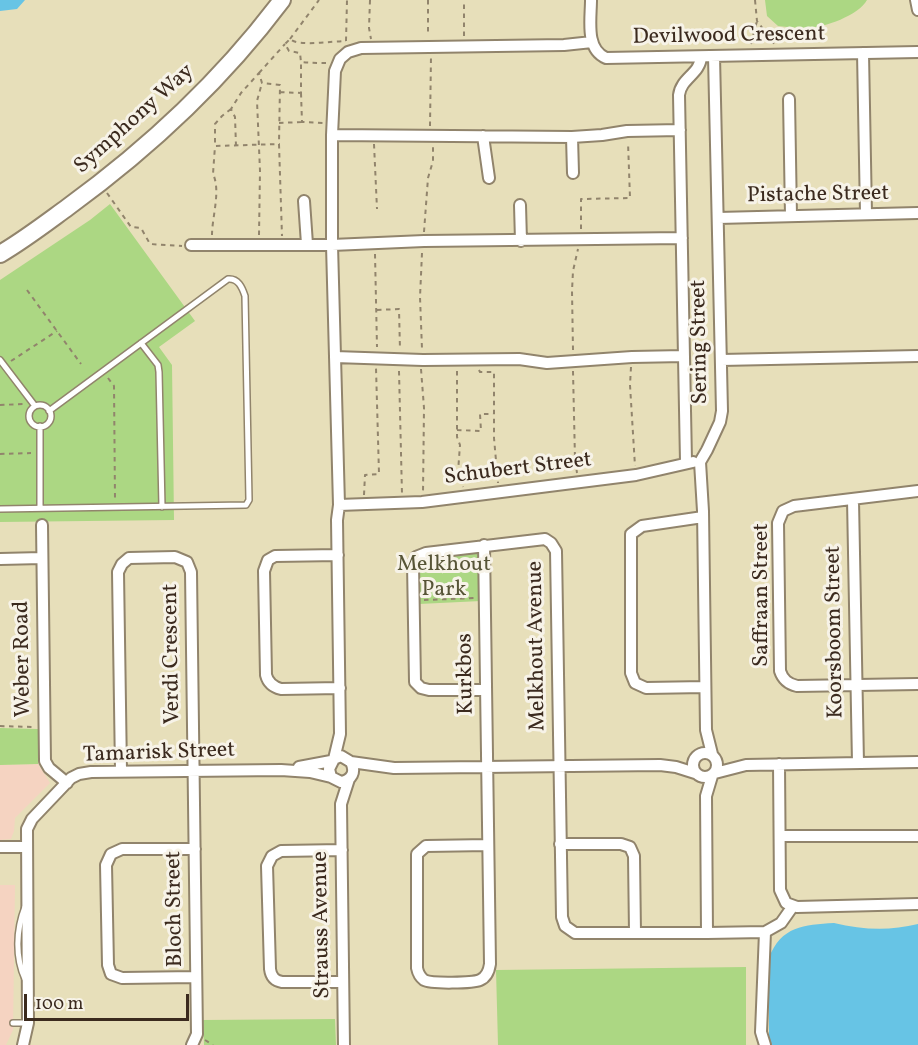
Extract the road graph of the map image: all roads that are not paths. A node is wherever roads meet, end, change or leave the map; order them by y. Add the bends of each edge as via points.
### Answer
1 (282, 0) edge
2 (591, 0) edge
3 (916, 0) edge
4 (918, 10) edge
5 (592, 42) junction
6 (918, 52) edge
7 (863, 53) junction
8 (714, 56) junction
9 (701, 57) junction
10 (789, 99) dead end
11 (680, 130) junction
12 (332, 135) junction
13 (483, 136) junction
14 (572, 137) junction
15 (573, 173) dead end
16 (489, 178) dead end
17 (304, 201) dead end
18 (520, 204) dead end
19 (918, 213) edge
20 (866, 214) junction
21 (791, 216) junction
22 (718, 218) junction
23 (682, 238) junction
24 (521, 241) junction
25 (307, 244) junction
26 (191, 245) road end
27 (332, 245) junction
28 (0, 254) edge
29 (141, 343) junction
30 (684, 356) junction
31 (918, 356) edge
32 (335, 357) junction
33 (721, 360) junction
34 (2, 363) edge
35 (34, 404) junction
36 (49, 411) junction
37 (40, 426) junction
38 (686, 462) junction
39 (700, 462) junction
40 (918, 491) edge
41 (853, 500) junction
42 (339, 505) junction
43 (162, 507) junction
44 (0, 508) edge
45 (40, 508) junction
46 (703, 517) junction
47 (42, 525) dead end
48 (484, 545) junction
49 (338, 555) junction
50 (42, 558) junction
51 (0, 559) edge
52 (918, 684) edge
53 (856, 685) junction
54 (705, 687) junction
55 (340, 688) junction
56 (486, 690) junction
57 (706, 730) junction
58 (340, 734) junction
59 (697, 756) junction
60 (714, 756) junction
61 (333, 760) junction
62 (350, 760) junction
63 (918, 762) edge
64 (858, 763) junction
65 (779, 764) junction
66 (660, 765) junction
67 (746, 765) junction
68 (559, 766) junction
69 (487, 767) junction
70 (394, 768) junction
71 (281, 770) junction
72 (121, 771) junction
73 (194, 771) junction
74 (697, 774) junction
75 (714, 774) junction
76 (332, 778) junction
77 (350, 778) junction
78 (66, 783) junction
79 (706, 796) junction
80 (341, 804) junction
81 (780, 836) junction
82 (918, 836) edge
83 (560, 844) junction
84 (488, 845) junction
85 (0, 847) edge
86 (27, 847) junction
87 (195, 849) junction
88 (342, 850) junction
89 (918, 904) edge
90 (793, 906) junction
91 (765, 932) junction
92 (635, 933) junction
93 (707, 933) junction
94 (196, 977) junction
95 (343, 982) junction
96 (13, 1023) dead end
97 (28, 1023) junction
98 (23, 1045) edge
99 (192, 1045) edge
100 (344, 1045) edge
101 (765, 1045) edge

1 - 28 main road, Symphony Way via 229,64 164,130 88,192
2 - 5 street
3 - 4 street
5 - 9 street, Devilwood Crescent via 598,54 606,58
5 - 12 street via 361,48 348,52 335,71
6 - 7 street, Devilwood Crescent
7 - 8 street, Devilwood Crescent
7 - 20 street
8 - 9 street, Devilwood Crescent
8 - 22 street, Sering Street
9 - 11 street via 697,70 680,91
10 - 21 street
11 - 14 street
11 - 23 street
12 - 13 street
12 - 27 street
13 - 14 street
13 - 16 street
14 - 15 street
17 - 25 street
18 - 24 street
19 - 20 street, Pistache Street
20 - 21 street, Pistache Street
21 - 22 street, Pistache Street
22 - 33 street, Sering Street
23 - 24 street
23 - 30 street
24 - 27 street
25 - 26 street
25 - 27 street
27 - 32 street
29 - 36 lane
29 - 43 lane via 159,372
29 - 43 lane via 228,279 243,288 249,500 241,507
30 - 32 street via 547,363 519,359
30 - 38 street
31 - 33 street
32 - 42 street
33 - 39 street, Sering Street via 722,416
34 - 35 lane
35 - 36 lane
35 - 37 lane via 29,418
36 - 37 lane via 49,421
37 - 45 lane
38 - 39 street, Schubert Street
38 - 42 street, Schubert Street via 636,475 464,497
39 - 46 street, Sering Street
40 - 41 street, Saffraan Street
41 - 53 street, Koorsboom Street
41 - 53 street, Saffraan Street via 794,506 780,515 780,671 785,681 797,686
42 - 49 street
43 - 45 lane
44 - 45 lane
46 - 54 street, Sering Street
46 - 54 street via 642,525 631,534 631,673 635,683 646,688
47 - 50 street, Weber Road
48 - 56 street, Kurkbos
48 - 56 street, Melkhout Avenue via 419,555 412,568 412,601 417,686 429,690
48 - 68 street, Melkhout Avenue via 541,538 555,548
49 - 55 street
49 - 55 street via 275,556 266,564 264,583 267,680 281,688
50 - 51 street
50 - 78 street, Weber Road via 45,761
52 - 53 street, Saffraan Street
53 - 64 street, Koorsboom Street
54 - 57 street, Sering Street
55 - 58 street
56 - 69 street, Kurkbos
57 - 59 street, Sering Street
57 - 60 street, Sering Street
58 - 61 street
58 - 62 street
59 - 60 street
59 - 66 street
59 - 74 street via 693,763
60 - 67 street
60 - 75 street via 718,765
61 - 62 street via 341,756
61 - 71 street, Tamarisk Street
61 - 76 street via 329,769
62 - 70 street
62 - 77 street
63 - 64 street
64 - 65 street
65 - 67 street
65 - 81 street
66 - 68 street
66 - 74 street
67 - 75 street
68 - 69 street
68 - 83 street
69 - 70 street
69 - 84 street, Kurkbos
70 - 77 street
71 - 73 street, Tamarisk Street
71 - 76 street, Tamarisk Street
72 - 73 street, Tamarisk Street
72 - 73 street, Verdi Crescent via 118,572 133,557 179,558 190,568
72 - 78 street, Tamarisk Street via 85,772
73 - 87 street, Bloch Street
74 - 75 street
74 - 79 street
75 - 79 street
76 - 77 street via 341,782
76 - 80 street, Strauss Avenue
77 - 80 street, Strauss Avenue
78 - 86 street, Tamarisk Street via 30,822
79 - 93 street
80 - 88 street, Strauss Avenue
81 - 82 street
81 - 90 street via 781,895
83 - 92 street via 565,926 581,933
83 - 92 street via 630,847 634,856
84 - 84 street, Kurkbos via 488,972 475,981 425,980 417,968 417,854 426,846
85 - 86 street
86 - 97 street, Tamarisk Street
87 - 94 street, Bloch Street
87 - 94 street via 122,849 111,854 106,865 111,974 122,978
88 - 95 street, Strauss Avenue
88 - 95 street via 281,851 272,856 267,866 271,976 282,982
89 - 90 street
90 - 91 street via 781,923
91 - 93 street
91 - 101 street via 761,1032
92 - 93 street
94 - 99 street, Bloch Street via 197,1034
95 - 100 street, Strauss Avenue
96 - 97 lane
97 - 98 street, Tamarisk Street

